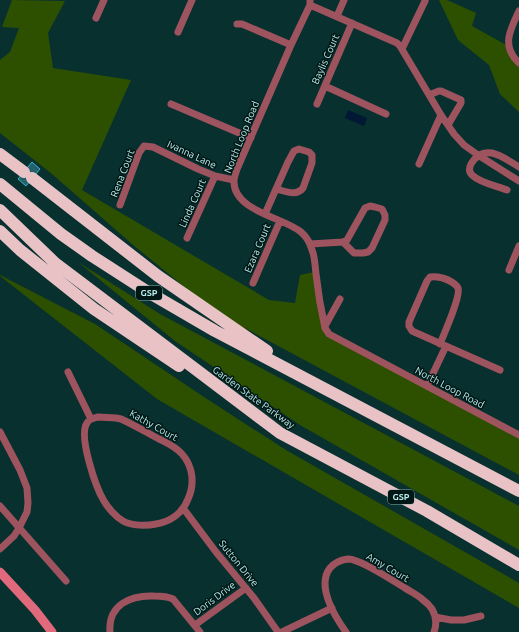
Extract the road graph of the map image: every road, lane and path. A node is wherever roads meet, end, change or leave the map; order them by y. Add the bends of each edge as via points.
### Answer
1 (104, 0) edge
2 (192, 0) edge
3 (344, 0) edge
4 (425, 0) edge
5 (310, 2) edge
6 (519, 11) edge
7 (337, 16) junction
8 (96, 18) dead end
9 (352, 23) junction
10 (237, 24) dead end
11 (178, 32) dead end
12 (291, 45) junction
13 (402, 49) junction
14 (519, 63) edge
15 (325, 86) junction
16 (429, 95) junction
17 (171, 104) dead end
18 (317, 104) dead end
19 (386, 114) dead end
20 (441, 115) junction
21 (448, 126) junction
22 (250, 138) junction
23 (142, 148) joint
24 (0, 154) edge
25 (478, 155) junction
26 (419, 164) dead end
27 (519, 167) edge
28 (215, 176) junction
29 (234, 180) junction
30 (519, 181) edge
31 (0, 184) edge
32 (276, 189) junction
33 (507, 190) dead end
34 (120, 205) dead end
35 (0, 210) edge
36 (265, 214) junction
37 (280, 221) junction
38 (0, 231) edge
39 (187, 238) dead end
40 (343, 242) junction
41 (310, 244) junction
42 (519, 246) edge
43 (508, 270) dead end
44 (253, 283) dead end
45 (340, 299) dead end
46 (325, 328) junction
47 (443, 345) junction
48 (500, 370) dead end
49 (68, 372) dead end
50 (311, 381) junction
51 (427, 386) junction
52 (91, 420) junction
53 (0, 432) edge
54 (280, 433) junction
55 (519, 435) edge
56 (519, 491) edge
57 (0, 506) edge
58 (183, 508) junction
59 (19, 528) junction
60 (0, 549) edge
61 (519, 565) edge
62 (0, 572) edge
63 (66, 581) dead end
64 (246, 588) junction
65 (332, 608) junction
66 (481, 616) dead end
67 (435, 617) junction
68 (195, 625) junction
69 (52, 632) edge
70 (110, 632) edge
71 (200, 632) edge
72 (278, 632) edge
73 (282, 632) edge
74 (346, 632) edge
75 (434, 632) edge

1 - 8 street
2 - 11 street
3 - 7 street
4 - 13 street
5 - 7 street, North Loop Road
5 - 12 street, North Loop Road
6 - 14 street via 508,40 511,54
7 - 9 street, North Loop Road
9 - 13 street, North Loop Road via 397,43
9 - 15 street, Baylis Court
10 - 12 street
12 - 22 street, North Loop Road
13 - 16 street, North Loop Road
15 - 18 street, Baylis Court
15 - 19 street
16 - 20 street, North Loop Road
16 - 21 street via 439,90 461,100
17 - 22 street
20 - 21 street, North Loop Road
20 - 26 street
21 - 25 street, North Loop Road via 464,145
22 - 29 street, North Loop Road
23 - 28 street, Ivanna Lane via 153,147
23 - 34 street, Rena Court
24 - 50 highway via 158,276
25 - 27 street via 497,154
25 - 30 street, North Loop Road
25 - 33 street via 469,168 470,173 486,183
28 - 29 street, Ivanna Lane
28 - 39 street, Linda Court
29 - 36 street, North Loop Road via 240,198 247,205
31 - 50 highway, GSP via 61,234 148,292 215,331
32 - 32 street via 294,151 299,149 309,152 312,163 300,192
32 - 36 street
35 - 54 highway, Garden State Parkway / GSP via 55,262
36 - 37 street, North Loop Road
37 - 41 street, North Loop Road via 301,232
37 - 44 street, Ezara Court
38 - 54 highway via 94,309
40 - 40 street via 347,240 365,208 375,206 382,209 385,220 368,252 354,253
40 - 41 street
41 - 46 street, North Loop Road
42 - 43 street
45 - 46 street
46 - 51 street, North Loop Road via 330,334
47 - 47 street via 458,288 455,284 436,276 430,277 427,281 409,326 412,331
47 - 48 street
47 - 51 street
49 - 52 street
50 - 56 highway, GSP
51 - 55 street, North Loop Road
52 - 58 street, Kathy Court via 98,417 121,419 182,454 189,466 192,479 192,491
52 - 58 street, Kathy Court via 87,423 84,437 90,464 96,486 104,502 115,514 128,523 156,524 173,518
53 - 59 street via 27,488 27,512
54 - 61 highway, Garden State Parkway / GSP via 427,511
57 - 59 street
58 - 64 street, Sutton Drive
59 - 60 street
59 - 63 street
62 - 69 main road
64 - 68 street, Doris Drive
64 - 72 street, Sutton Drive
65 - 67 street, Amy Court via 324,588 327,572 332,565 348,559 375,570 424,600
65 - 73 street
65 - 74 street, Amy Court
66 - 67 street via 464,620
67 - 75 street
68 - 70 street via 173,599 135,597 128,599 113,612
68 - 71 street

